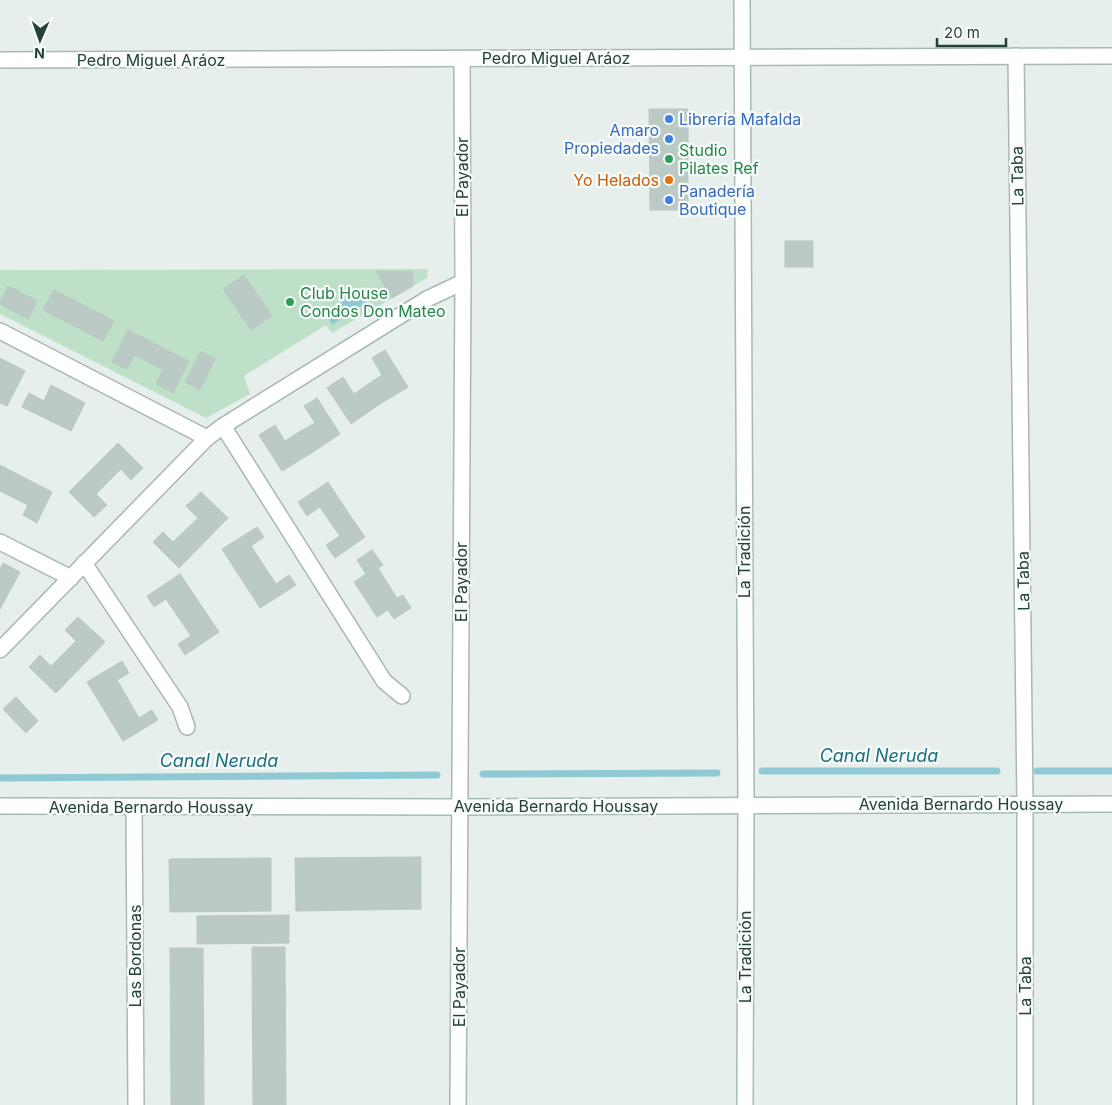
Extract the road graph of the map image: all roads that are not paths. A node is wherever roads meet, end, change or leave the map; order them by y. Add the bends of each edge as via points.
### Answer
1 (742, 0) edge
2 (1016, 56) junction
3 (1112, 56) edge
4 (742, 58) junction
5 (462, 59) junction
6 (0, 60) edge
7 (463, 282) junction
8 (0, 330) edge
9 (223, 426) junction
10 (207, 438) junction
11 (0, 542) edge
12 (84, 564) junction
13 (71, 578) junction
14 (0, 650) edge
15 (402, 696) dead end
16 (187, 727) dead end
17 (1025, 804) junction
18 (1112, 804) edge
19 (746, 805) junction
20 (0, 806) edge
21 (134, 806) junction
22 (459, 807) junction
23 (136, 1105) edge
24 (458, 1105) edge
25 (745, 1105) edge
26 (1025, 1105) edge

1 - 4 street, La Tradición
2 - 3 street, Pedro Miguel Aráoz
2 - 4 street, Pedro Miguel Aráoz
2 - 17 street, La Taba
4 - 5 street, Pedro Miguel Aráoz
4 - 19 street, La Tradición
5 - 6 street, Pedro Miguel Aráoz
5 - 7 street, El Payador
7 - 9 street via 427,299
7 - 22 street, El Payador
8 - 10 street
9 - 10 street
9 - 15 street via 384,681
10 - 12 street
11 - 13 street
12 - 13 street
12 - 16 street via 180,707
13 - 14 street
17 - 18 street, Avenida Bernardo Houssay
17 - 19 street, Avenida Bernardo Houssay
17 - 26 street, La Taba
19 - 22 street, Avenida Bernardo Houssay
19 - 25 street, La Tradición
20 - 21 street, Avenida Bernardo Houssay
21 - 22 street, Avenida Bernardo Houssay
21 - 23 street, Las Bordonas
22 - 24 street, El Payador

